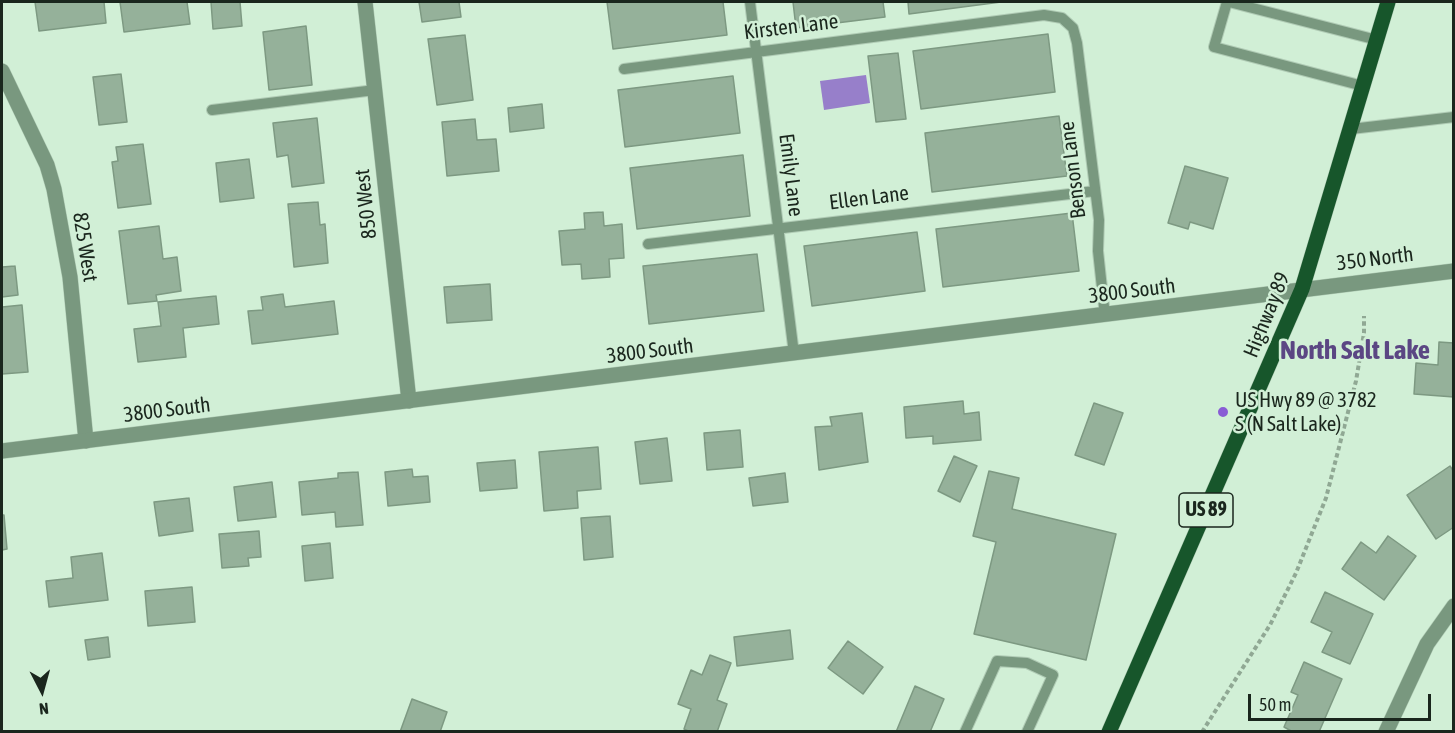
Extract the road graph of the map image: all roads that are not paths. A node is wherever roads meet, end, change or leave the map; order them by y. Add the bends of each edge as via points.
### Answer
1 (365, 2) edge
2 (750, 2) edge
3 (1228, 2) edge
4 (1388, 2) edge
5 (1069, 23) joint
6 (1377, 40) junction
7 (756, 51) junction
8 (624, 69) dead end
9 (2, 71) edge
10 (1363, 86) junction
11 (375, 90) junction
12 (212, 110) dead end
13 (1454, 117) edge
14 (1351, 129) junction
15 (1095, 191) junction
16 (778, 229) junction
17 (648, 244) dead end
18 (1454, 271) edge
19 (1302, 289) junction
20 (1105, 316) junction
21 (794, 354) junction
22 (409, 401) junction
23 (86, 441) junction
24 (2, 451) edge
25 (1454, 606) edge
26 (965, 732) edge
27 (1027, 732) edge
28 (1109, 732) edge
29 (1386, 732) edge

1 - 11 street, 850 West
2 - 7 lane, Emily Lane
3 - 6 lane
3 - 10 lane via 1214,47
4 - 6 main road, Highway 89 / US 89
5 - 7 lane, Kirsten Lane via 1044,15
5 - 15 lane, Benson Lane via 1077,43
6 - 10 main road, Highway 89 / US 89
7 - 8 lane, Kirsten Lane
7 - 16 lane, Emily Lane
9 - 23 street, 825 West via 54,189 70,277
10 - 14 main road, Highway 89 / US 89
11 - 12 lane
11 - 22 street, 850 West
13 - 14 lane
14 - 19 main road, Highway 89 / US 89
15 - 16 lane, Ellen Lane
15 - 20 lane, Benson Lane
16 - 17 lane, Ellen Lane
16 - 21 lane, Emily Lane
18 - 19 street, 350 North
19 - 20 street, 3800 South
19 - 28 main road, Highway 89 / US 89
20 - 21 street, 3800 South
21 - 22 street, 3800 South
22 - 23 street, 3800 South
23 - 24 street, 3800 South
25 - 29 street via 1427,644
26 - 27 lane via 997,661 1026,663 1053,675

